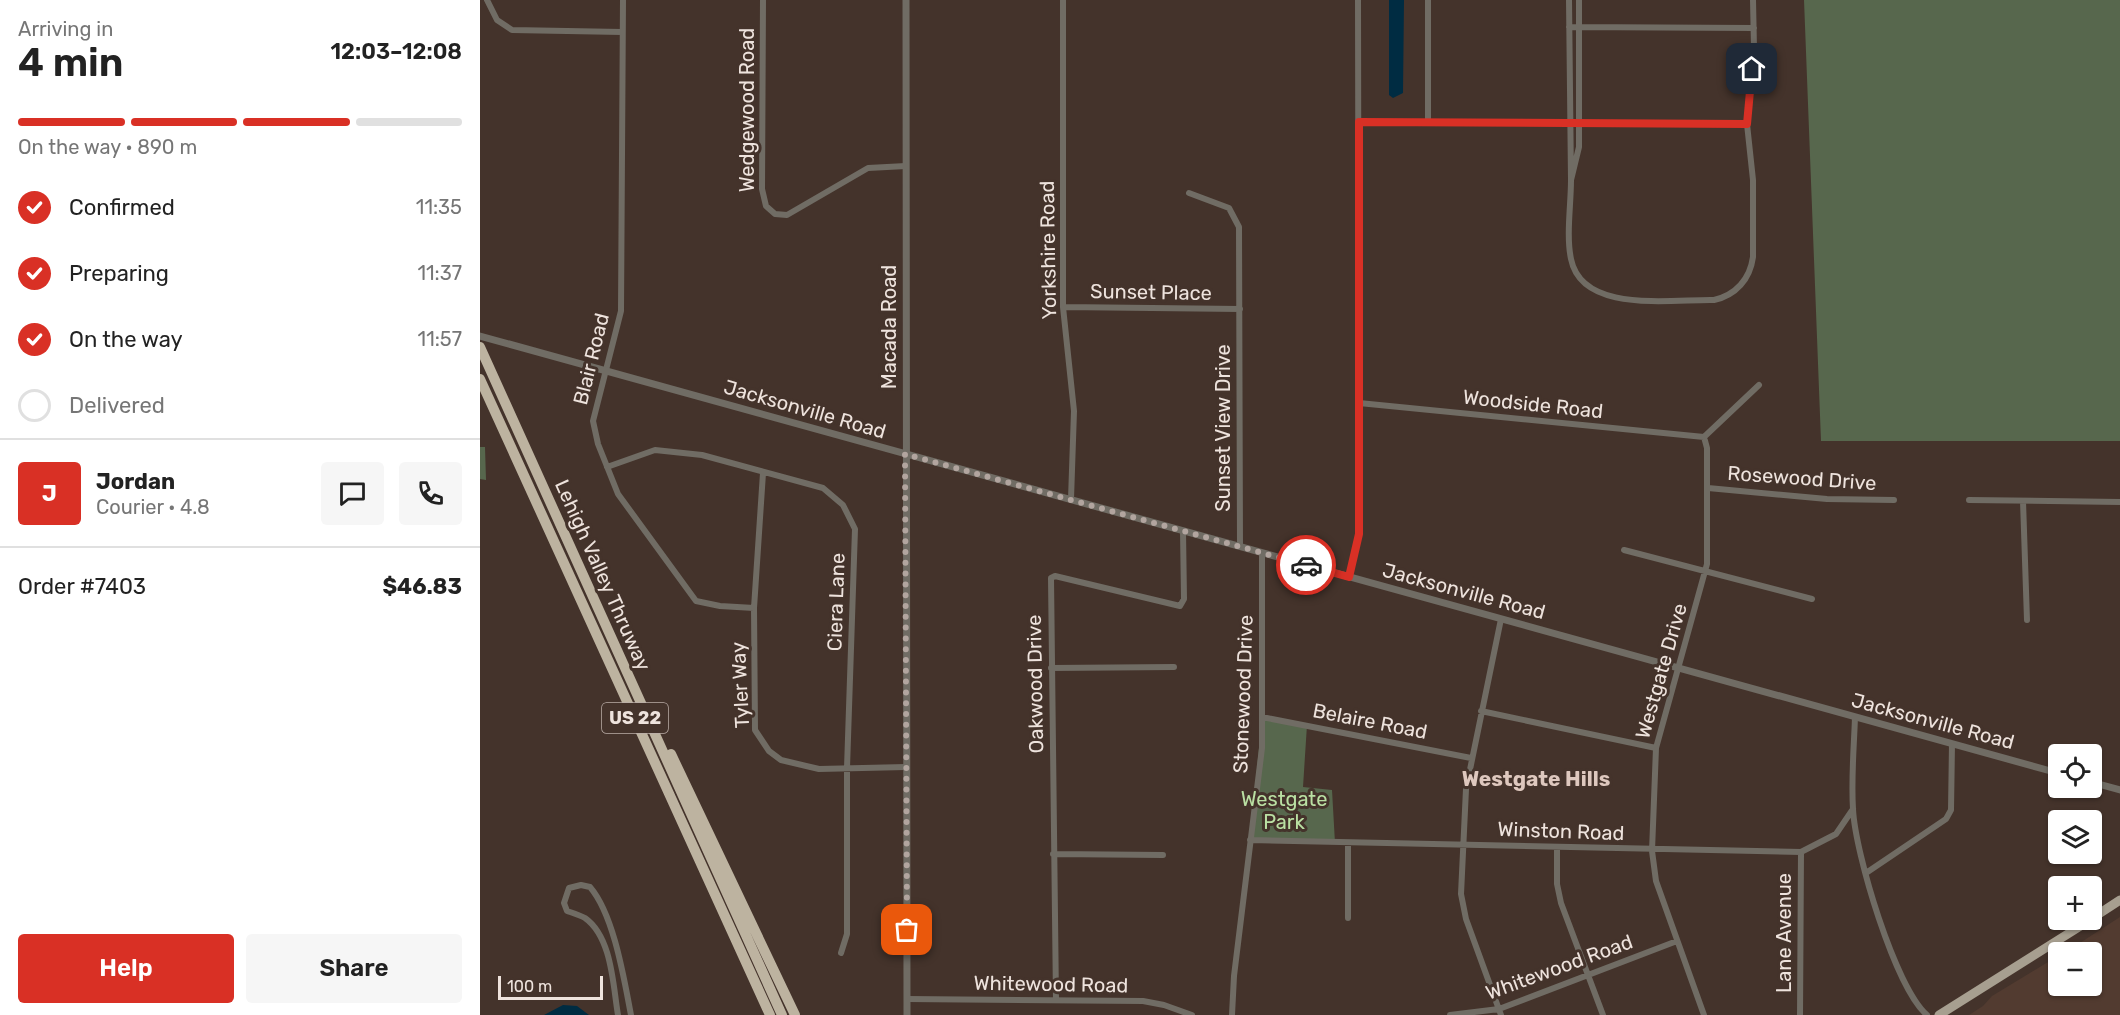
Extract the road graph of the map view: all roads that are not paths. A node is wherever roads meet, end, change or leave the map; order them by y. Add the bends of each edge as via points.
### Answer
1 (487, 0) edge
2 (623, 0) edge
3 (763, 0) edge
4 (906, 0) edge
5 (1063, 0) edge
6 (1359, 0) edge
7 (1428, 0) edge
8 (1569, 0) edge
9 (1579, 0) edge
10 (1753, 0) edge
11 (1569, 27) junction
12 (1579, 27) junction
13 (1754, 28) junction
14 (622, 32) junction
15 (1359, 122) junction
16 (1428, 123) junction
17 (1569, 123) junction
18 (1579, 123) junction
19 (1747, 124) junction
20 (906, 166) junction
21 (1571, 180) junction
22 (1189, 193) dead end
23 (1063, 307) junction
24 (1240, 309) junction
25 (480, 336) edge
26 (480, 347) edge
27 (606, 371) junction
28 (480, 379) edge
29 (1759, 385) dead end
30 (1359, 403) junction
31 (1704, 437) junction
32 (905, 454) junction
33 (607, 467) junction
34 (763, 473) junction
35 (1708, 488) junction
36 (1071, 499) junction
37 (1894, 500) dead end
38 (1969, 500) dead end
39 (2023, 501) junction
40 (2120, 502) edge
41 (1182, 531) junction
42 (1240, 546) junction
43 (1624, 550) dead end
44 (1262, 553) junction
45 (1707, 570) junction
46 (1349, 577) junction
47 (1812, 600) dead end
48 (754, 608) junction
49 (1501, 619) junction
50 (2027, 620) dead end
51 (609, 633) junction
52 (1174, 667) dead end
53 (1051, 668) junction
54 (1679, 668) junction
55 (1481, 711) junction
56 (1262, 717) junction
57 (1855, 717) junction
58 (1952, 744) junction
59 (1656, 748) junction
60 (1471, 758) junction
61 (906, 767) junction
62 (847, 768) junction
63 (2048, 770) edge
64 (2102, 785) edge
65 (2120, 790) edge
66 (1853, 809) junction
67 (1250, 840) junction
68 (1348, 843) junction
69 (1462, 843) junction
70 (1557, 847) junction
71 (1652, 850) junction
72 (1801, 852) junction
73 (1053, 854) junction
74 (1162, 855) dead end
75 (1866, 873) junction
76 (2120, 900) edge
77 (2102, 911) edge
78 (1348, 918) dead end
79 (2073, 930) edge
80 (1677, 941) junction
81 (841, 953) dead end
82 (1588, 975) junction
83 (907, 999) junction
84 (1056, 1000) junction
85 (1500, 1012) edge
86 (618, 1015) edge
87 (631, 1015) edge
88 (770, 1015) edge
89 (782, 1015) edge
90 (795, 1015) edge
91 (907, 1015) edge
92 (1192, 1015) edge
93 (1232, 1015) edge
94 (1450, 1015) edge
95 (1603, 1015) edge
96 (1704, 1015) edge
97 (1800, 1015) edge
98 (1927, 1015) edge
99 (1939, 1015) edge

1 - 14 street via 497,20 512,30
2 - 14 street, Blair Road
3 - 20 street, Wedgewood Road via 762,189 766,206 775,214 787,215 868,168
4 - 20 street, Macada Road
5 - 23 street, Yorkshire Road
6 - 15 street
7 - 16 street
8 - 11 street
9 - 12 street
10 - 13 street
11 - 12 street
11 - 17 street
12 - 13 street
12 - 18 street
13 - 19 street
14 - 27 street, Blair Road via 621,311
15 - 16 street
15 - 30 street
16 - 17 street
17 - 18 street
17 - 21 street
18 - 19 street
18 - 21 street via 1579,154
19 - 21 street via 1753,180 1754,257 1742,285 1718,299 1614,298 1588,287 1571,259
20 - 32 street, Macada Road
22 - 24 street, Sunset View Drive via 1229,208 1235,216 1240,243
23 - 24 street, Sunset Place
23 - 36 street, Yorkshire Road via 1074,411
24 - 42 street, Sunset View Drive
25 - 27 street, Jacksonville Road
26 - 51 highway, Lehigh Valley Thruway / US 22
27 - 32 street, Jacksonville Road
27 - 33 street, Blair Road via 593,421
28 - 88 highway, Lehigh Valley Thruway / US 22
29 - 31 street
30 - 31 street, Woodside Road
30 - 46 street via 1359,534
31 - 35 street, Westgate Drive
32 - 36 street, Jacksonville Road
32 - 61 street, Macada Road
33 - 34 street, Ciera Lane via 655,450 702,455
33 - 48 street, Blair Road via 618,494 696,601
34 - 48 street, Tyler Way
34 - 62 street, Ciera Lane via 823,488 843,504 855,529
35 - 37 street, Rosewood Drive via 1827,499
35 - 45 street, Westgate Drive
36 - 41 street, Jacksonville Road
38 - 39 street
39 - 40 street
39 - 50 street
41 - 42 street, Jacksonville Road
41 - 53 street, Oakwood Drive via 1184,599 1180,606 1051,578
42 - 44 street, Jacksonville Road
43 - 45 street
44 - 46 street, Jacksonville Road
44 - 56 street, Stonewood Drive
45 - 47 street
45 - 54 street, Westgate Drive
46 - 49 street, Jacksonville Road
48 - 62 street, Tyler Way via 755,730 769,751 781,760 819,770
49 - 54 street, Jacksonville Road
49 - 55 street
51 - 89 highway, Lehigh Valley Thruway / US 22
51 - 90 highway
52 - 53 street
53 - 73 street, Oakwood Drive
54 - 57 street, Jacksonville Road
54 - 59 street, Westgate Drive
55 - 59 street
55 - 60 street
56 - 60 street, Belaire Road
56 - 67 street, Stonewood Drive via 1262,748
57 - 58 street, Jacksonville Road
57 - 66 street
58 - 63 street, Jacksonville Road
58 - 75 street via 1951,810 1946,819
59 - 71 street, Westgate Drive
60 - 69 street
61 - 62 street, Tyler Way
61 - 83 street, Macada Road
62 - 81 street, Ciera Lane via 847,934
64 - 65 street
66 - 72 street, Winston Road via 1836,834
66 - 75 street
67 - 68 street, Winston Road
67 - 93 street, Stonewood Drive
68 - 69 street, Winston Road
68 - 78 street
69 - 70 street, Winston Road
69 - 85 street via 1464,912
70 - 71 street, Winston Road
70 - 82 street via 1558,894
71 - 72 street, Winston Road
71 - 80 street, Westgate Drive via 1656,881
72 - 97 street, Lane Avenue
73 - 74 street
73 - 84 street, Oakwood Drive
75 - 98 street via 1879,922 1898,967
76 - 77 main road
79 - 99 main road
80 - 82 street, Whitewood Road
80 - 96 street, Westgate Drive
82 - 85 street, Whitewood Road
82 - 95 street
83 - 84 street, Whitewood Road
83 - 91 street, Macada Road
84 - 92 street, Whitewood Road via 1154,1002
85 - 94 street, Whitewood Road
86 - 87 street via 601,939 584,918 567,911 564,903 569,888 590,887 606,919 620,958

